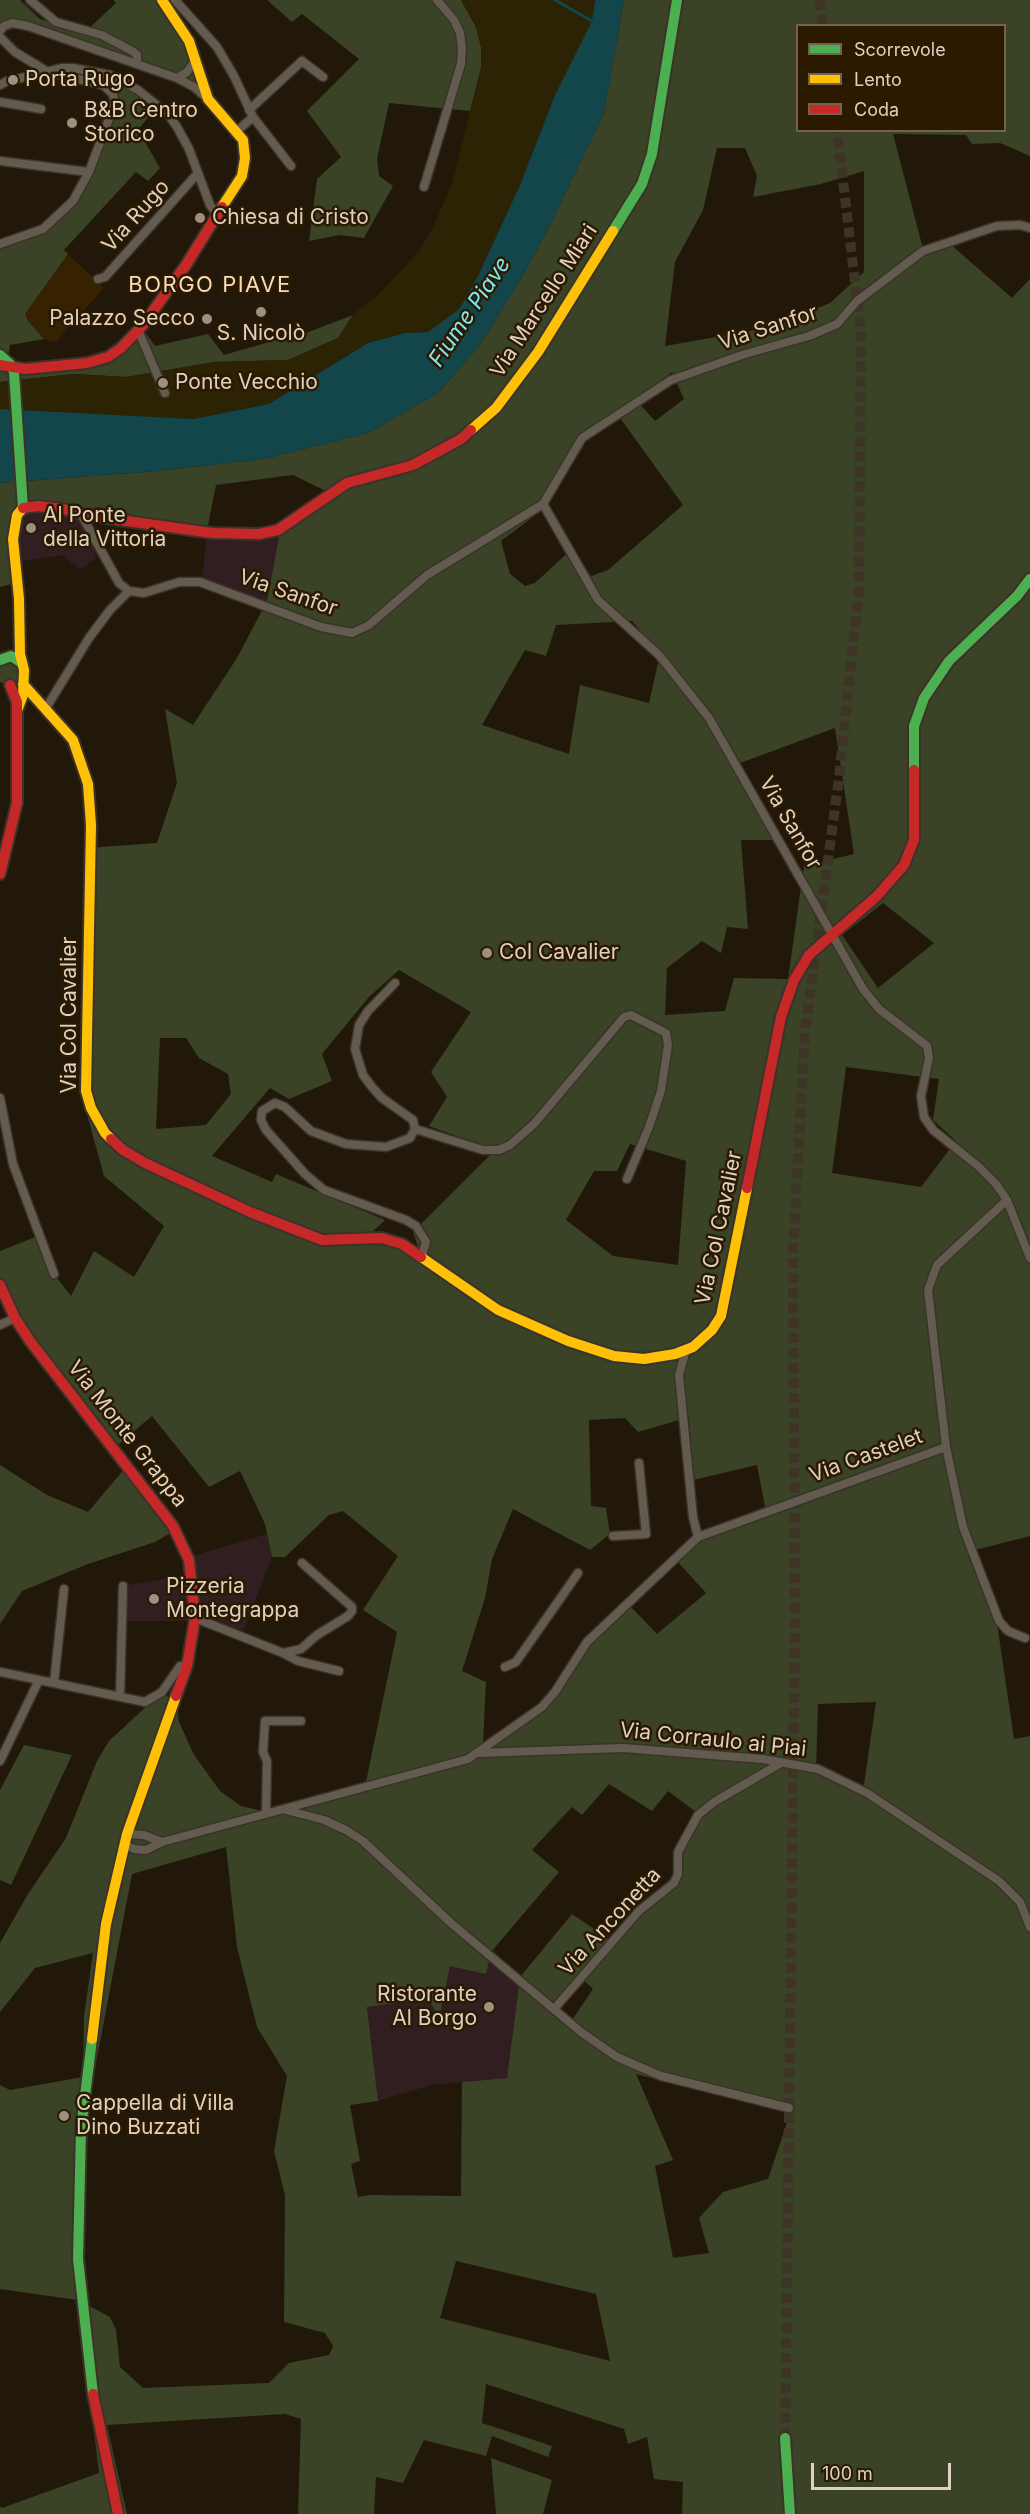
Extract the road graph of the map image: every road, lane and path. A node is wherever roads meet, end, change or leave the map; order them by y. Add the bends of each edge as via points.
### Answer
1 (30, 0) edge
2 (162, 0) edge
3 (175, 0) edge
4 (437, 0) edge
5 (677, 0) edge
6 (0, 31) edge
7 (0, 37) edge
8 (196, 59) junction
9 (137, 63) junction
10 (48, 72) junction
11 (322, 77) dead end
12 (17, 78) dead end
13 (177, 78) junction
14 (208, 99) junction
15 (0, 102) edge
16 (41, 109) dead end
17 (251, 113) junction
18 (237, 131) junction
19 (0, 161) edge
20 (291, 166) dead end
21 (89, 172) junction
22 (198, 173) junction
23 (424, 187) dead end
24 (218, 216) junction
25 (1030, 228) edge
26 (0, 244) edge
27 (98, 279) dead end
28 (138, 330) junction
29 (0, 356) edge
30 (0, 365) edge
31 (13, 370) junction
32 (165, 393) dead end
33 (543, 504) junction
34 (23, 508) junction
35 (81, 514) junction
36 (1030, 579) edge
37 (129, 591) junction
38 (19, 640) junction
39 (11, 656) junction
40 (0, 660) edge
41 (22, 663) junction
42 (15, 686) edge
43 (43, 706) junction
44 (0, 874) edge
45 (833, 933) junction
46 (395, 983) dead end
47 (0, 1098) edge
48 (416, 1128) junction
49 (627, 1179) dead end
50 (1007, 1200) junction
51 (423, 1256) junction
52 (1030, 1258) edge
53 (54, 1274) dead end
54 (0, 1285) edge
55 (15, 1318) junction
56 (0, 1326) edge
57 (686, 1350) junction
58 (946, 1447) junction
59 (639, 1463) dead end
60 (613, 1536) dead end
61 (698, 1537) junction
62 (302, 1563) dead end
63 (578, 1573) dead end
64 (123, 1586) dead end
65 (64, 1589) dead end
66 (195, 1618) junction
67 (1025, 1638) dead end
68 (283, 1653) junction
69 (187, 1666) junction
70 (505, 1667) dead end
71 (339, 1671) dead end
72 (0, 1672) edge
73 (39, 1680) junction
74 (54, 1683) junction
75 (120, 1697) junction
76 (301, 1721) dead end
77 (478, 1753) junction
78 (0, 1761) edge
79 (781, 1763) junction
80 (283, 1809) junction
81 (266, 1814) junction
82 (126, 1839) junction
83 (162, 1842) junction
84 (1030, 1927) edge
85 (555, 2009) junction
86 (789, 2109) dead end
87 (785, 2438) tunnel mouth
88 (118, 2514) edge
89 (790, 2514) edge

1 - 9 street via 56,22 102,35 134,52
2 - 8 street via 182,27
3 - 17 street via 217,47
4 - 23 street via 454,20 462,48
5 - 35 street, Via Marcello Miari via 656,135 642,184 538,352 478,426 461,440 413,465 347,483 278,530 259,534 212,533
6 - 9 street via 8,24 23,24
7 - 10 street via 15,52
8 - 13 street
8 - 14 street
9 - 13 street
10 - 12 street, Via Rugo
10 - 21 street via 99,83 115,99
10 - 22 street, Via Rugo via 68,68 91,70 126,82 168,114
11 - 17 street via 302,61
13 - 14 street
14 - 18 street
15 - 16 street
17 - 18 street
17 - 20 street
18 - 24 street via 245,149 244,167
19 - 21 street
21 - 26 street via 73,201 54,220 29,236
22 - 24 street, Via Rugo
22 - 27 street, Via Rugo via 105,277
24 - 28 street
25 - 33 street, Via Sanfor via 997,226 923,251 857,301 837,324 671,380 582,438
28 - 31 street via 121,348 101,360
28 - 32 street
29 - 31 street
30 - 31 street
31 - 34 street
33 - 37 street, Via Sanfor via 427,575 369,625 352,633 321,627 200,582 179,582 144,593
33 - 45 street, Via Sanfor via 598,600 659,655 709,718
34 - 35 street, Via Marcello Miari via 38,506
34 - 38 street via 17,515 13,539
35 - 37 street via 119,583
36 - 45 street, Via Col Cavalier via 931,684 914,726 915,824 910,853 887,887
37 - 43 street via 89,638
38 - 39 street
38 - 41 street
39 - 40 street
39 - 41 street
41 - 42 street via 24,670
42 - 43 street, Via Col Cavalier
42 - 44 street via 17,803
43 - 51 street, Via Col Cavalier via 66,730 78,750 90,800 86,1091 105,1133 145,1163 309,1236 332,1241 389,1239
45 - 50 street, Via Sanfor via 871,999 927,1046 929,1058 921,1095 924,1117 933,1130 996,1184
45 - 57 street, Via Col Cavalier via 809,955 786,999 723,1308 712,1330
46 - 48 street via 358,1025 355,1049 367,1081 382,1098 411,1118
47 - 53 street via 13,1164
48 - 49 street via 483,1150 499,1150 534,1124 624,1017 631,1015 666,1033 668,1045 661,1091
48 - 51 street via 410,1138 395,1145 366,1147 318,1135 279,1104 266,1107 261,1115 266,1130 324,1190 416,1226 426,1242
50 - 52 street
50 - 58 street via 937,1265 928,1290
51 - 57 street, Via Col Cavalier via 498,1310 568,1341 633,1360
54 - 55 street, Via Monte Grappa
55 - 56 street
55 - 66 street, Via Monte Grappa via 173,1526 193,1576
57 - 61 street via 679,1375
58 - 61 street, Via Castelet
58 - 67 street, Via Castelet via 963,1527 999,1621 1008,1631
59 - 60 street via 646,1534
61 - 77 street, Via Castelet via 586,1642 542,1707
62 - 68 street via 352,1611 301,1648
63 - 70 street via 516,1662
64 - 75 street
65 - 74 street
66 - 68 street
66 - 69 street, Via Monte Grappa
68 - 71 street via 298,1661
69 - 75 street via 178,1669 152,1700
69 - 82 street, Via Monte Grappa
72 - 73 street
73 - 74 street
73 - 78 street
74 - 75 street
76 - 81 street via 265,1720
77 - 79 street, Via Corraulo ai Piai via 623,1748
77 - 80 street via 468,1759
79 - 84 street, Via Corraulo ai Piai via 831,1773 897,1812 999,1881 1020,1902
79 - 85 street, Via Anconetta via 701,1812 679,1849 674,1883 639,1911
80 - 81 street
80 - 85 street via 324,1820 363,1841 447,1920
81 - 83 street
82 - 83 street via 144,1835
82 - 83 street via 140,1851
82 - 88 street, Via Monte Grappa via 101,1955 83,2108 78,2259 94,2400
85 - 86 street via 604,2049 645,2071
87 - 89 street

